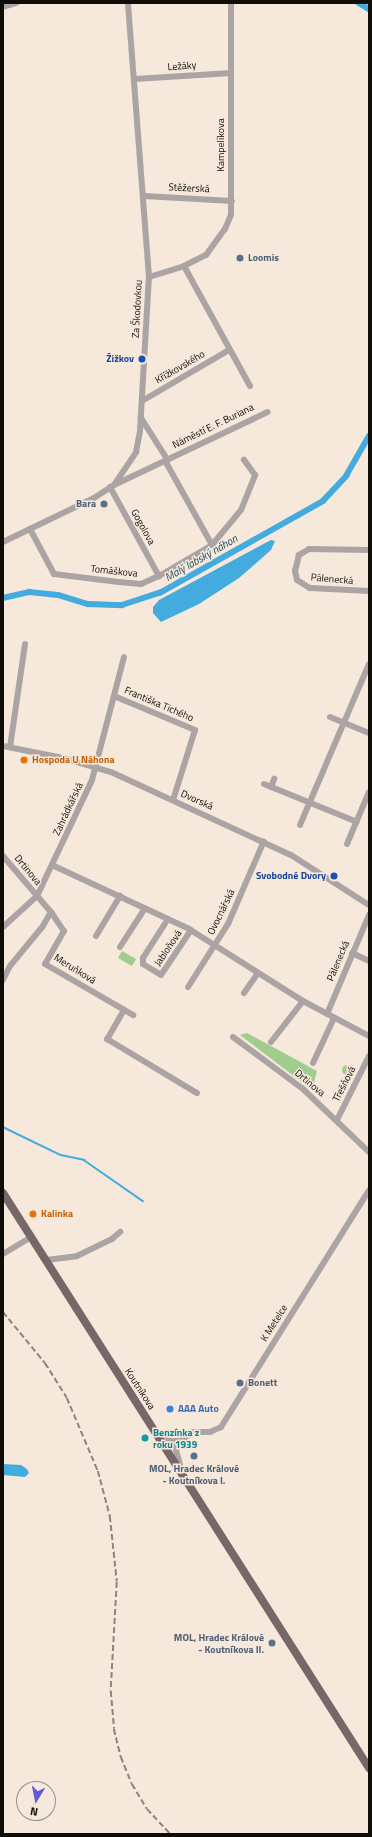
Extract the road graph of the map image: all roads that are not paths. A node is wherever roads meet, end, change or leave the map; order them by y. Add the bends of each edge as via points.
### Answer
1 (16, 3) edge
2 (128, 3) edge
3 (231, 3) edge
4 (3, 7) edge
5 (231, 73) junction
6 (135, 79) junction
7 (144, 196) junction
8 (232, 200) junction
9 (184, 266) junction
10 (149, 277) junction
11 (229, 350) junction
12 (250, 386) dead end
13 (142, 401) junction
14 (268, 412) dead end
15 (141, 417) junction
16 (167, 459) junction
17 (244, 460) dead end
18 (112, 486) junction
19 (30, 529) junction
20 (3, 542) edge
21 (212, 545) junction
22 (369, 550) edge
23 (160, 576) junction
24 (369, 591) edge
25 (25, 644) dead end
26 (124, 657) dead end
27 (369, 664) edge
28 (114, 696) junction
29 (330, 717) dead end
30 (344, 723) junction
31 (369, 733) edge
32 (3, 746) edge
33 (10, 747) junction
34 (96, 767) junction
35 (274, 779) dead end
36 (264, 784) dead end
37 (271, 787) junction
38 (369, 792) edge
39 (173, 800) junction
40 (310, 803) junction
41 (357, 822) junction
42 (300, 825) dead end
43 (264, 841) junction
44 (347, 844) dead end
45 (3, 856) edge
46 (52, 865) junction
47 (37, 896) junction
48 (120, 896) junction
49 (369, 905) edge
50 (145, 908) junction
51 (51, 912) junction
52 (369, 915) edge
53 (168, 919) junction
54 (3, 927) edge
55 (191, 930) junction
56 (96, 936) dead end
57 (216, 945) junction
58 (120, 947) dead end
59 (352, 953) junction
60 (369, 961) edge
61 (258, 973) junction
62 (3, 980) edge
63 (188, 988) dead end
64 (244, 993) dead end
65 (303, 1001) junction
66 (124, 1010) junction
67 (327, 1014) junction
68 (133, 1016) dead end
69 (334, 1018) junction
70 (369, 1036) edge
71 (233, 1037) dead end
72 (270, 1042) dead end
73 (369, 1056) edge
74 (313, 1063) dead end
75 (197, 1093) dead end
76 (337, 1120) junction
77 (369, 1152) edge
78 (369, 1190) edge
79 (3, 1193) edge
80 (120, 1232) dead end
81 (31, 1236) junction
82 (3, 1254) edge
83 (46, 1260) junction
84 (155, 1430) junction
85 (179, 1441) junction
86 (167, 1449) junction
87 (182, 1473) junction
88 (369, 1768) edge

1 - 4 street
2 - 6 street, Za Škodovkou
3 - 5 street, Kampelíkova
5 - 6 street, Ležáky
5 - 8 street, Kampelíkova
6 - 7 street, Za Škodovkou
7 - 8 street, Stěžerská
7 - 10 street, Za Škodovkou
8 - 9 street, Kampelíkova via 229,220 212,249 206,255
9 - 10 street, Kampelíkova
9 - 11 street
10 - 13 street, Za Škodovkou
11 - 12 street
11 - 13 street, Křížkovského
13 - 15 street, Za Škodovkou
14 - 16 street, Náměstí E. F. Buriana
15 - 16 street
15 - 18 street, Za Škodovkou via 136,452
16 - 18 street, Náměstí E. F. Buriana
16 - 21 street via 167,464
17 - 21 street, Tomáškova via 255,475 238,514
18 - 19 street, Za Škodovkou
18 - 23 street, Gogolova
19 - 20 street, Za Škodovkou
19 - 23 street, Tomáškova via 54,574 141,584
21 - 23 street, Tomáškova
22 - 24 street, Pálenecká via 309,549 299,555 295,571 297,580 310,588
25 - 33 street
26 - 28 street, Zahrádkářská
27 - 30 street
28 - 34 street, Zahrádkářská
28 - 39 street, Františka Tichého via 195,730
29 - 30 street
30 - 31 street
30 - 40 street
32 - 33 street, Dvorská
33 - 34 street, Dvorská
34 - 39 street, Dvorská
34 - 46 street, Zahrádkářská
35 - 37 street
36 - 37 street
37 - 40 street
38 - 41 street
39 - 43 street, Dvorská
40 - 41 street
40 - 42 street
41 - 44 street
43 - 49 street, Dvorská via 307,864
43 - 57 street, Ovocnářská via 228,924
45 - 47 street, Drtinova
46 - 47 street, Zahrádkářská
46 - 48 street, Jabloňová
47 - 51 street
47 - 54 street, Zahrádkářská
48 - 50 street, Jabloňová
48 - 56 street
50 - 53 street, Jabloňová
50 - 58 street
51 - 62 street via 43,926 10,966
51 - 66 street, Meruňková via 64,931 44,966
52 - 59 street, Pálenecká
53 - 55 street, Jabloňová
53 - 55 street, Jabloňová via 143,958 143,964 161,975
55 - 57 street, Jabloňová
57 - 61 street, Jabloňová
57 - 63 street, Ovocnářská
59 - 60 street
59 - 67 street, Pálenecká
61 - 64 street
61 - 65 street, Jabloňová
65 - 67 street, Jabloňová
65 - 72 street
66 - 68 street, Meruňková
66 - 75 street via 107,1038
67 - 69 street, Jabloňová
69 - 70 street, Jabloňová
69 - 74 street
71 - 76 street, Drtinova via 303,1088
73 - 76 street, Třešňová
76 - 77 street, Drtinova
78 - 85 street, K Metelce via 223,1424 210,1432 193,1432
79 - 81 main road, Koutníkova
80 - 83 street via 112,1239 77,1256
81 - 82 street
81 - 83 main road, Koutníkova
83 - 84 main road, Koutníkova
84 - 85 street via 169,1441
84 - 86 main road, Koutníkova
85 - 86 street, K Metelce
85 - 87 street via 176,1450
86 - 87 main road, Koutníkova
87 - 88 main road, Koutníkova

